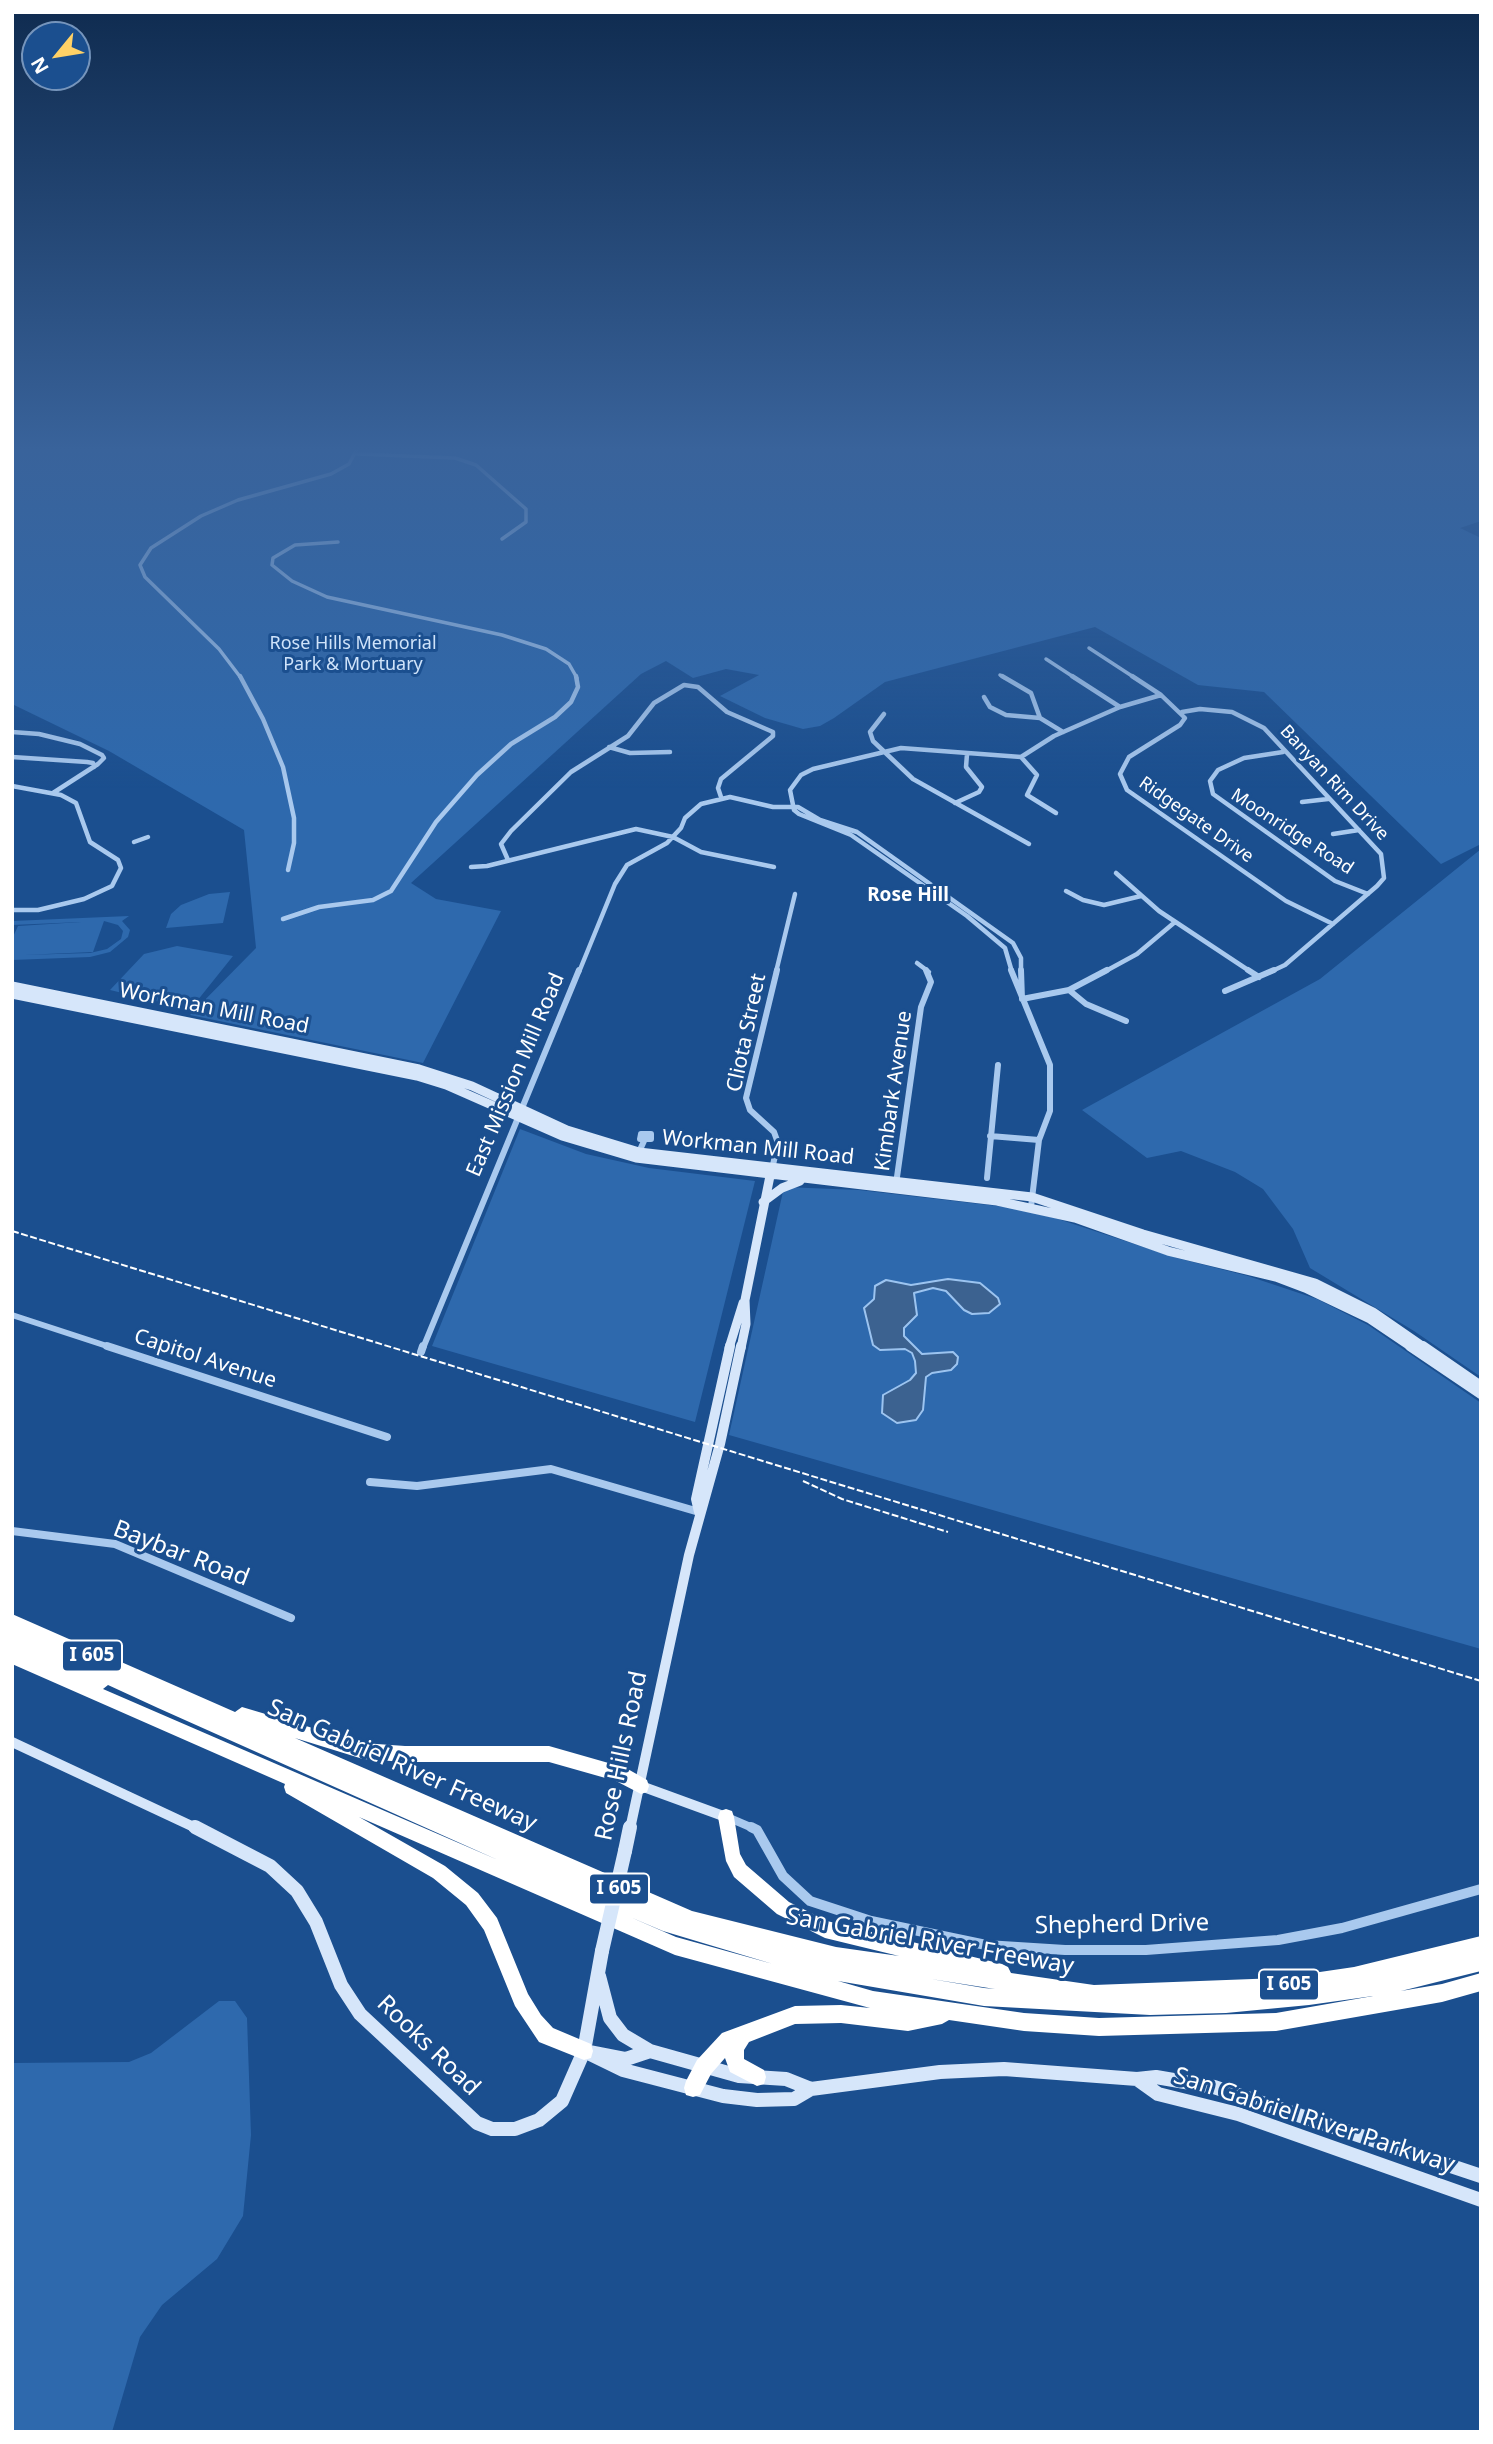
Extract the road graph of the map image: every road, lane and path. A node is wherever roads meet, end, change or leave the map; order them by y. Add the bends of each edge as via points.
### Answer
1 (142, 561) edge
2 (273, 561) edge
3 (1088, 648) dead end
4 (1046, 659) dead end
5 (1000, 675) dead end
6 (1161, 695) junction
7 (984, 697) dead end
8 (1239, 705) dead end
9 (1120, 707) junction
10 (1182, 712) junction
11 (1232, 712) junction
12 (884, 714) dead end
13 (1040, 718) junction
14 (12, 732) edge
15 (1063, 732) junction
16 (610, 747) junction
17 (882, 751) junction
18 (670, 752) dead end
19 (1283, 752) junction
20 (967, 754) junction
21 (12, 757) edge
22 (1021, 757) junction
23 (94, 767) junction
24 (61, 780) dead end
25 (69, 783) junction
26 (12, 786) edge
27 (52, 793) junction
28 (721, 797) junction
29 (1328, 799) junction
30 (1302, 802) dead end
31 (955, 803) junction
32 (793, 806) junction
33 (1056, 813) dead end
34 (1359, 830) junction
35 (1333, 834) dead end
36 (148, 837) dead end
37 (673, 837) junction
38 (134, 842) dead end
39 (1029, 844) dead end
40 (508, 860) junction
41 (471, 867) dead end
42 (774, 867) dead end
43 (288, 870) dead end
44 (1116, 873) dead end
45 (1066, 891) dead end
46 (795, 894) dead end
47 (1368, 894) junction
48 (1141, 896) junction
49 (12, 910) edge
50 (283, 919) dead end
51 (1175, 922) junction
52 (1333, 923) junction
53 (917, 963) dead end
54 (1259, 977) junction
55 (12, 986) edge
56 (1069, 990) junction
57 (1225, 991) dead end
58 (12, 994) edge
59 (1022, 999) junction
60 (1126, 1021) dead end
61 (373, 1065) junction
62 (998, 1065) dead end
63 (425, 1070) junction
64 (518, 1112) junction
65 (990, 1136) junction
66 (1039, 1140) junction
67 (641, 1149) junction
68 (695, 1160) joint
69 (771, 1172) junction
70 (987, 1178) dead end
71 (806, 1180) junction
72 (896, 1185) junction
73 (763, 1202) junction
74 (1032, 1202) junction
75 (12, 1315) edge
76 (421, 1352) dead end
77 (1481, 1386) edge
78 (1481, 1394) edge
79 (387, 1437) dead end
80 (370, 1482) dead end
81 (699, 1512) junction
82 (12, 1531) edge
83 (291, 1618) dead end
84 (12, 1621) edge
85 (12, 1632) edge
86 (12, 1645) edge
87 (12, 1657) edge
88 (172, 1691) junction
89 (12, 1742) edge
90 (237, 1755) junction
91 (641, 1786) junction
92 (370, 1814) junction
93 (726, 1817) junction
94 (1481, 1889) edge
95 (1481, 1945) edge
96 (1481, 1962) edge
97 (1481, 1968) edge
98 (598, 1971) junction
99 (1481, 1982) edge
100 (849, 1994) junction
101 (1094, 1994) junction
102 (951, 2013) junction
103 (744, 2033) junction
104 (583, 2051) junction
105 (650, 2051) junction
106 (704, 2067) junction
107 (757, 2077) junction
108 (1137, 2079) junction
109 (693, 2088) junction
110 (811, 2089) junction
111 (1481, 2176) edge
112 (1481, 2200) edge

1 - 43 street via 145,577 219,649 257,707 282,768 293,818
2 - 50 street via 292,581 327,597 546,649 569,664 578,687 555,718 511,744 477,775 436,822 391,891 373,900 319,907
3 - 6 street
4 - 9 street
5 - 13 street via 1031,693
6 - 9 street
6 - 10 street
7 - 13 street via 1006,715
8 - 11 street
9 - 15 street
10 - 11 street, Banyan Rim Drive
10 - 52 street, Ridgegate Drive via 1185,718 1180,725 1129,757 1121,767 1127,790 1286,901
11 - 19 street, Banyan Rim Drive via 1264,728
12 - 17 street via 870,732
13 - 15 street
14 - 23 street via 88,747 104,758
15 - 22 street
16 - 18 street via 630,753
16 - 28 street via 628,736 654,704 690,685 701,689 727,712 774,736 721,779
16 - 40 street via 571,772 511,831 501,844
17 - 20 street via 915,747
17 - 31 street via 913,779
17 - 32 street via 801,775 790,790
19 - 29 street, Banyan Rim Drive
19 - 47 street, Moonridge Road via 1244,758 1219,770 1210,781 1213,794 1335,881
20 - 22 street
20 - 31 street via 966,767 982,787
21 - 23 street via 87,762
22 - 33 street via 1037,775 1027,794
23 - 25 street
24 - 25 street
25 - 27 street
26 - 27 street
27 - 49 street via 76,803 90,842 118,860 119,875 113,886 77,902
28 - 32 street
28 - 37 street via 701,804
29 - 30 street
29 - 34 street, Banyan Rim Drive
31 - 39 street
32 - 59 street via 808,820 862,842 997,938 1009,955
32 - 59 street via 857,832 1001,933 1021,958
34 - 35 street
34 - 47 street, Banyan Rim Drive via 1383,862 1384,878
36 - 38 street
37 - 40 street via 629,829
37 - 42 street via 701,852
37 - 64 street, East Mission Mill Road via 627,864 615,884 534,1086
40 - 41 street
44 - 48 street
45 - 48 street via 1104,905
46 - 69 street, Cliota Street via 746,1098 750,1110 774,1132 778,1143
47 - 52 street
48 - 51 street
51 - 54 street
51 - 56 street via 1137,954
52 - 54 street via 1285,965
53 - 72 street, Kimbark Avenue via 929,972 930,982 920,1007
54 - 57 street
55 - 63 main road, Workman Mill Road
56 - 59 street
56 - 60 street via 1086,1004
58 - 61 main road, Workman Mill Road
59 - 66 street via 1050,1065 1050,1111
61 - 63 main road
61 - 64 main road, Workman Mill Road
62 - 65 street
63 - 64 main road, Workman Mill Road
64 - 67 main road, Workman Mill Road via 562,1136
64 - 76 street, East Mission Mill Road
65 - 66 street
65 - 70 street
66 - 74 street
67 - 68 main road via 685,1164
67 - 69 main road, Workman Mill Road
68 - 69 main road, Workman Mill Road
69 - 71 main road, Workman Mill Road
69 - 72 main road, Workman Mill Road
69 - 73 main road, Rose Hills Road
71 - 72 main road, Workman Mill Road
71 - 73 main road via 782,1188
72 - 74 main road, Workman Mill Road
73 - 81 main road, Rose Hills Road via 745,1300 736,1319 707,1444 696,1499
74 - 77 main road, Workman Mill Road via 1315,1283 1373,1312
74 - 78 main road, Workman Mill Road via 1168,1251 1305,1288 1370,1319
75 - 79 street, Capitol Avenue
80 - 81 street via 430,1485 551,1469
81 - 91 main road, Rose Hills Road
82 - 83 street, Baybar Road via 115,1544
84 - 88 highway, San Gabriel River Freeway / I 605
85 - 96 highway via 590,1893 663,1922 824,1970 984,1997 1150,2006 1309,1996 1392,1984
86 - 92 highway via 355,1795
87 - 90 highway, I 605
88 - 91 highway via 363,1751 549,1754 620,1774
88 - 101 highway, San Gabriel River Freeway / I 605 via 691,1920 836,1956
89 - 104 main road, Rooks Road via 270,1866 297,1891 316,1922 341,1985 360,2014 477,2123 492,2129 514,2129 539,2120 562,2101
90 - 92 highway, I 605
90 - 104 highway via 439,1872 472,1899 491,1924 521,2000 535,2021 547,2035
91 - 93 main road, Shepherd Drive
91 - 98 main road, Rose Hills Road, bridge
92 - 100 highway, I 605 via 675,1946
93 - 94 street, Shepherd Drive via 757,1830 783,1875 810,1901 871,1921 986,1945 1146,1950 1278,1940 1335,1930
93 - 101 highway via 732,1855 740,1871 783,1908 825,1929
95 - 101 highway, San Gabriel River Freeway / I 605 via 1354,1976 1279,1986
97 - 100 highway via 1367,1994 1197,2012 1031,2008 870,1986
98 - 104 main road, Rose Hills Road
98 - 105 main road via 610,2018 623,2035
99 - 102 highway, I 605 via 1276,2022 1099,2027
100 - 102 highway, I 605
102 - 103 highway via 908,2022 841,2014 795,2015
103 - 106 highway via 729,2040
103 - 107 highway via 734,2056 737,2065
104 - 105 main road, San Gabriel River Parkway via 625,2059
104 - 109 main road, San Gabriel River Parkway via 624,2070
105 - 106 main road, San Gabriel River Parkway
106 - 107 main road, San Gabriel River Parkway
106 - 109 highway
107 - 110 main road, San Gabriel River Parkway via 786,2079
108 - 110 main road, San Gabriel River Parkway via 1004,2069 940,2072
108 - 111 main road, San Gabriel River Parkway via 1156,2077 1214,2087
108 - 112 main road, San Gabriel River Parkway via 1158,2094 1238,2114
109 - 110 main road, San Gabriel River Parkway via 757,2100 794,2099

